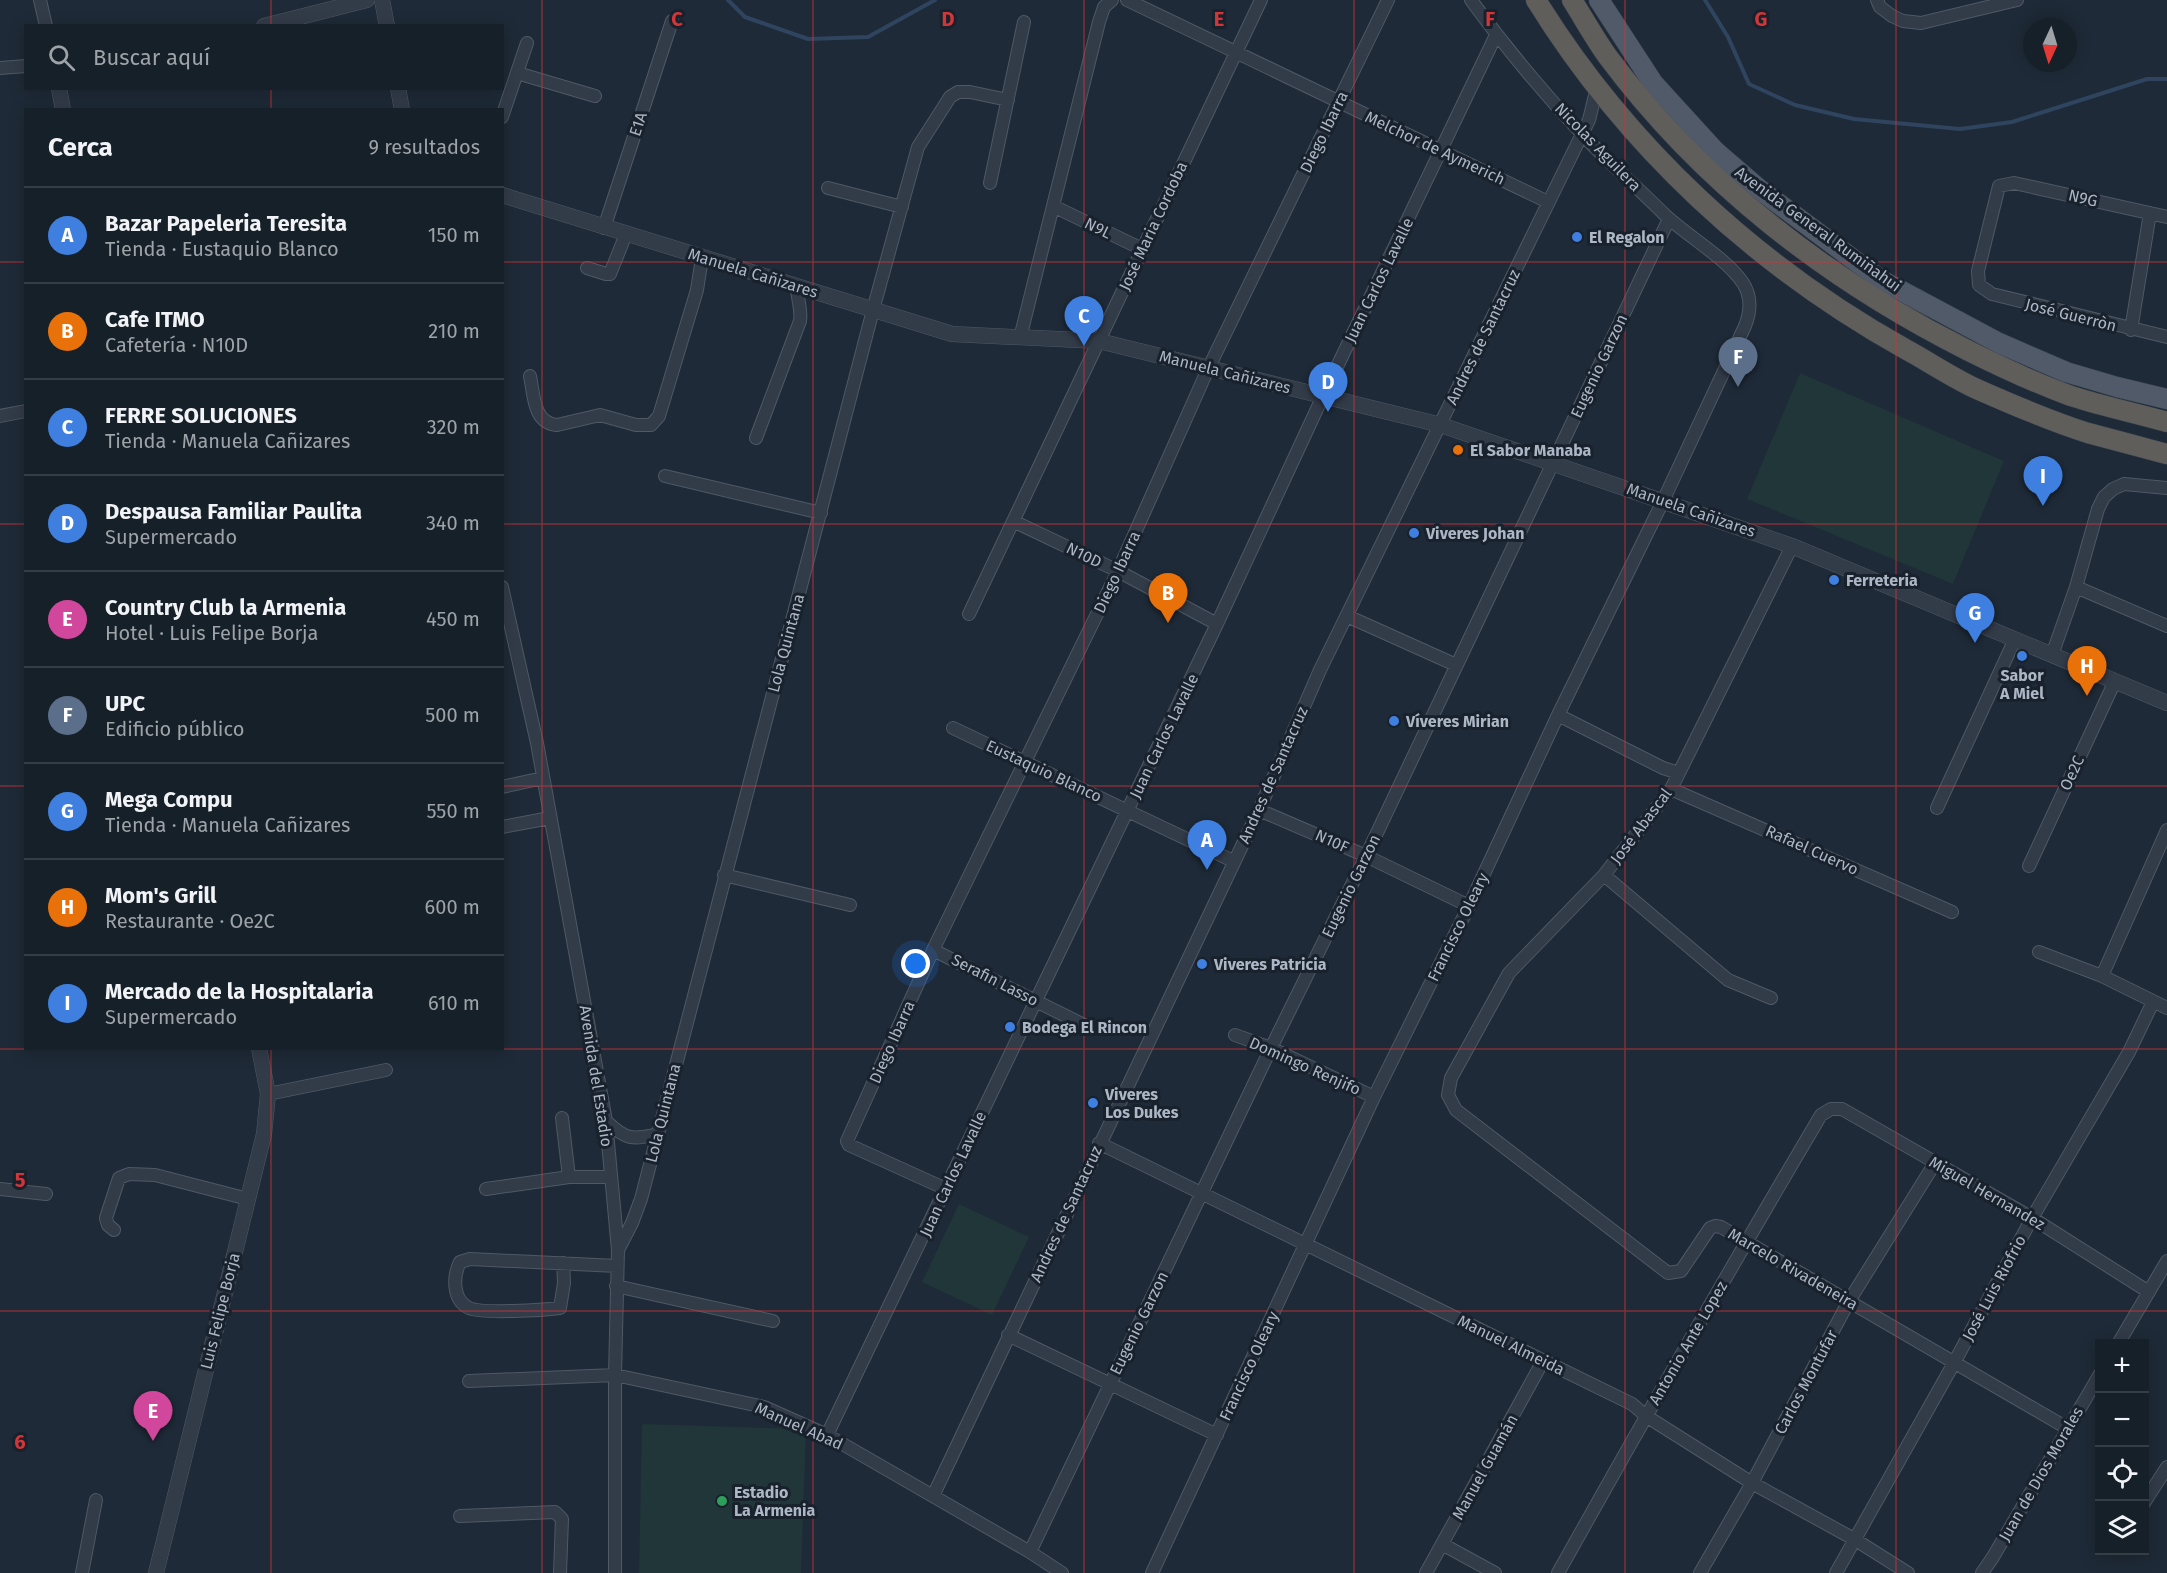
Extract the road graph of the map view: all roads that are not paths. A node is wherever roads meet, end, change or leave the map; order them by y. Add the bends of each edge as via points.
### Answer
1 (40, 0) edge
2 (367, 0) edge
3 (382, 0) edge
4 (1112, 0) edge
5 (1127, 0) edge
6 (1260, 0) edge
7 (1388, 0) edge
8 (1471, 0) edge
9 (1536, 0) edge
10 (1572, 0) edge
11 (1599, 0) edge
12 (1877, 0) edge
13 (2017, 0) edge
14 (672, 21) dead end
15 (1024, 22) dead end
16 (46, 24) edge
17 (272, 24) edge
18 (387, 24) edge
19 (1496, 35) junction
20 (527, 43) dead end
21 (1236, 51) junction
22 (24, 66) edge
23 (0, 69) edge
24 (517, 73) junction
25 (1597, 87) junction
26 (59, 90) edge
27 (398, 90) edge
28 (595, 96) dead end
29 (1008, 100) junction
30 (1338, 103) junction
31 (63, 108) edge
32 (402, 108) edge
33 (504, 111) edge
34 (1582, 134) junction
35 (1441, 150) junction
36 (990, 183) dead end
37 (828, 188) dead end
38 (504, 196) edge
39 (1548, 202) junction
40 (1053, 206) junction
41 (902, 207) junction
42 (2150, 213) junction
43 (2167, 217) edge
44 (1669, 219) junction
45 (604, 228) junction
46 (626, 234) junction
47 (1142, 249) junction
48 (702, 258) junction
49 (587, 268) dead end
50 (1741, 280) joint
51 (1979, 285) joint
52 (797, 287) junction
53 (873, 310) junction
54 (2131, 330) junction
55 (2167, 337) edge
56 (1020, 338) junction
57 (1098, 341) junction
58 (1208, 369) junction
59 (530, 376) dead end
60 (1323, 396) junction
61 (2167, 399) edge
62 (24, 411) edge
63 (0, 416) edge
64 (2167, 422) edge
65 (1441, 425) junction
66 (756, 438) dead end
67 (2167, 454) edge
68 (1553, 462) junction
69 (665, 476) dead end
70 (2167, 488) edge
71 (1663, 501) junction
72 (821, 513) junction
73 (1013, 521) junction
74 (1792, 546) junction
75 (1118, 571) junction
76 (2076, 587) junction
77 (504, 596) edge
78 (969, 614) dead end
79 (1347, 616) junction
80 (1217, 624) junction
81 (2167, 626) edge
82 (2015, 639) junction
83 (2052, 655) junction
84 (1456, 665) junction
85 (2115, 681) junction
86 (2167, 703) edge
87 (1558, 715) junction
88 (953, 728) dead end
89 (1025, 762) junction
90 (1679, 773) junction
91 (543, 778) junction
92 (504, 787) edge
93 (1671, 789) junction
94 (1937, 808) dead end
95 (1259, 810) junction
96 (1128, 811) junction
97 (550, 818) junction
98 (504, 827) edge
99 (2167, 830) edge
100 (1366, 856) junction
101 (1233, 861) junction
102 (2029, 866) dead end
103 (724, 875) junction
104 (1604, 875) junction
105 (850, 905) dead end
106 (1469, 906) junction
107 (1952, 912) dead end
108 (933, 950) junction
109 (2039, 952) dead end
110 (2102, 976) junction
111 (1771, 998) dead end
112 (1035, 1000) junction
113 (2153, 1002) junction
114 (2167, 1008) edge
115 (1088, 1027) dead end
116 (1235, 1035) dead end
117 (1271, 1048) junction
118 (259, 1050) edge
119 (386, 1070) dead end
120 (1451, 1078) joint
121 (268, 1094) junction
122 (1374, 1097) junction
123 (1821, 1115) joint
124 (562, 1118) dead end
125 (606, 1121) junction
126 (658, 1134) junction
127 (1099, 1143) junction
128 (1935, 1163) junction
129 (569, 1177) junction
130 (611, 1177) junction
131 (0, 1189) edge
132 (486, 1189) dead end
133 (946, 1189) junction
134 (1201, 1193) junction
135 (46, 1194) dead end
136 (248, 1199) junction
137 (2032, 1218) junction
138 (114, 1230) dead end
139 (1746, 1242) junction
140 (1305, 1244) junction
141 (618, 1250) junction
142 (2167, 1261) edge
143 (562, 1263) junction
144 (618, 1266) junction
145 (616, 1287) junction
146 (2149, 1292) junction
147 (1849, 1301) junction
148 (773, 1321) dead end
149 (1008, 1335) junction
150 (2121, 1339) edge
151 (1543, 1361) junction
152 (1954, 1363) junction
153 (615, 1375) junction
154 (469, 1381) dead end
155 (2095, 1382) edge
156 (1110, 1385) junction
157 (1646, 1416) junction
158 (2067, 1428) junction
159 (827, 1435) junction
160 (1217, 1435) junction
161 (2167, 1467) edge
162 (1752, 1483) junction
163 (933, 1496) junction
164 (96, 1500) dead end
165 (2146, 1501) edge
166 (460, 1516) dead end
167 (1854, 1539) junction
168 (1442, 1544) junction
169 (1030, 1552) junction
170 (82, 1573) edge
171 (156, 1573) edge
172 (560, 1573) edge
173 (615, 1573) edge
174 (1062, 1573) edge
175 (1152, 1573) edge
176 (1426, 1573) edge
177 (1495, 1573) edge
178 (1558, 1573) edge
179 (1700, 1573) edge
180 (1836, 1573) edge
181 (1908, 1573) edge
182 (1982, 1573) edge

1 - 16 street
2 - 17 street
3 - 18 street
4 - 40 street via 1101,16
5 - 21 street, Melchor de Aymerich
6 - 21 street, José Maria Cordoba
7 - 30 street, Diego Ibarra
8 - 19 street, Nicolas Aguilera
9 - 25 highway
10 - 64 highway via 1608,57 1702,164 1814,259 1913,323 1999,366 2072,396
11 - 61 main road, Avenida General Rumiñahui via 1653,83 1715,151 1759,189 1881,280 2000,343 2066,372
12 - 13 street via 1892,16 1921,23
14 - 45 street, E1A
15 - 29 street
19 - 34 street, Nicolas Aguilera
19 - 35 street, Juan Carlos Lavalle
20 - 24 street
21 - 30 street, Melchor de Aymerich
21 - 47 street, José Maria Cordoba
22 - 23 street
24 - 28 street
24 - 33 street
25 - 34 street, Andres de Santacruz
25 - 67 highway via 1648,148 1721,220 1863,325 1976,389 2086,432
26 - 31 street
27 - 32 street
29 - 36 street
29 - 41 street, Lola Quintana via 970,92 950,97 918,147
30 - 35 street, Melchor de Aymerich
30 - 58 street, Diego Ibarra
34 - 39 street, Andres de Santacruz
34 - 44 street, Nicolas Aguilera
35 - 39 street, Melchor de Aymerich
35 - 60 street, Juan Carlos Lavalle
37 - 41 street
38 - 45 street, Manuela Cañizares
39 - 65 street, Andres de Santacruz
40 - 47 street, N9L
40 - 56 street
41 - 53 street, Lola Quintana
42 - 43 street, N9G
42 - 51 street, N9G via 2014,183 1999,186 1978,271
42 - 54 street
44 - 50 street, Nicolas Aguilera
44 - 68 street, Eugenio Garzon
45 - 46 street, Manuela Cañizares
46 - 48 street, Manuela Cañizares
46 - 49 street via 610,274
47 - 57 street, José Maria Cordoba
48 - 52 street, Manuela Cañizares
48 - 59 street via 697,290 659,416 651,425 600,415 557,425 546,423 538,413
50 - 71 street, Francisco Oleary via 1750,300 1747,320
51 - 54 street, José Guerròn via 1992,294
52 - 53 street, Manuela Cañizares
52 - 66 street via 800,321
53 - 56 street, Manuela Cañizares via 952,334
53 - 72 street, Lola Quintana
54 - 55 street, José Guerròn
56 - 57 street, Manuela Cañizares
57 - 58 street, Manuela Cañizares
57 - 73 street, José Maria Cordoba
58 - 60 street, Manuela Cañizares
58 - 75 street, Diego Ibarra
60 - 65 street, Manuela Cañizares
60 - 80 street, Juan Carlos Lavalle
62 - 63 street
65 - 68 street, Manuela Cañizares
65 - 79 street, Andres de Santacruz
68 - 71 street, Manuela Cañizares
68 - 84 street, Eugenio Garzon
69 - 72 street
70 - 76 street via 2124,484 2108,492 2098,509
71 - 74 street, Manuela Cañizares
71 - 87 street, Francisco Oleary
72 - 103 street, Lola Quintana
73 - 75 street, N10D
73 - 78 street, José Maria Cordoba
74 - 82 street, Manuela Cañizares
74 - 90 street, José Abascal
75 - 80 street, N10D
75 - 89 street, Diego Ibarra
76 - 81 street
76 - 83 street
77 - 91 street, Avenida del Estadio
79 - 84 street
79 - 95 street, Andres de Santacruz
80 - 96 street, Juan Carlos Lavalle
82 - 83 street, Manuela Cañizares
82 - 94 street
83 - 85 street, Manuela Cañizares
84 - 100 street, Eugenio Garzon
85 - 86 street, Manuela Cañizares
85 - 102 street, Oe2C
87 - 90 street
87 - 106 street, Francisco Oleary
88 - 89 street, Eustaquio Blanco
89 - 96 street, Eustaquio Blanco
89 - 108 street, Diego Ibarra
90 - 93 street, José Abascal
91 - 92 street
91 - 97 street, Avenida del Estadio
93 - 104 street, José Abascal
93 - 107 street, Rafael Cuervo
95 - 100 street, N10F
95 - 101 street, Andres de Santacruz
96 - 101 street, Eustaquio Blanco
96 - 112 street, Juan Carlos Lavalle
97 - 98 street
97 - 125 street, Avenida del Estadio
99 - 110 street
100 - 106 street, N10F
100 - 117 street, Eugenio Garzon
101 - 127 street, Andres de Santacruz
103 - 105 street
103 - 126 street, Lola Quintana
104 - 111 street via 1728,980
104 - 120 street, José Abascal via 1509,973
106 - 122 street, Francisco Oleary
108 - 112 street, Serafin Lasso
108 - 133 street, Diego Ibarra via 848,1143
109 - 110 street
110 - 113 street
112 - 115 street, Serafin Lasso
112 - 133 street, Juan Carlos Lavalle
113 - 114 street
113 - 137 street, José Luis Riofrio via 2129,1052
116 - 117 street, Domingo Renjifo
117 - 122 street, Domingo Renjifo
117 - 134 street, Eugenio Garzon
118 - 121 street, Luis Felipe Borja
119 - 121 street
120 - 139 street, Marcelo Rivadeneira via 1448,1095 1456,1110 1668,1273 1681,1270 1715,1226
121 - 136 street, Luis Felipe Borja via 264,1134
122 - 140 street, Francisco Oleary
123 - 128 street, Miguel Hernandez via 1831,1109 1842,1109
123 - 139 street, Antonio Ante Lopez
124 - 129 street
125 - 126 street via 633,1139
125 - 130 street, Avenida del Estadio
126 - 141 street, Lola Quintana via 639,1205
127 - 134 street, Manuel Almeida
127 - 149 street, Andres de Santacruz
128 - 137 street, Miguel Hernandez
128 - 147 street, Carlos Montufar
129 - 130 street
129 - 132 street
130 - 141 street, Avenida del Estadio
131 - 135 street
133 - 159 street, Juan Carlos Lavalle
134 - 140 street, Manuel Almeida
134 - 156 street, Eugenio Garzon
136 - 138 street via 155,1175 129,1174 119,1179 106,1218
136 - 171 street, Luis Felipe Borja
137 - 146 street, Miguel Hernandez
137 - 152 street, José Luis Riofrio
139 - 147 street, Marcelo Rivadeneira
139 - 157 street, Antonio Ante Lopez
140 - 151 street, Manuel Almeida
140 - 160 street, Francisco Oleary
141 - 144 street, Avenida del Estadio
142 - 146 street
143 - 143 street via 470,1259 460,1262 456,1270 456,1291 470,1308 560,1308
143 - 144 street
144 - 145 street, Avenida del Estadio
145 - 148 street
145 - 153 street, Avenida del Estadio
146 - 150 street
147 - 152 street, Marcelo Rivadeneira
147 - 162 street, Carlos Montufar
149 - 156 street
149 - 163 street, Andres de Santacruz
151 - 157 street, Manuel Almeida via 1632,1404
151 - 168 street, Manuel Guamán
152 - 158 street, Marcelo Rivadeneira
152 - 167 street, José Luis Riofrio
153 - 154 street, Manuel Abad
153 - 159 street, Manuel Abad via 764,1407
153 - 173 street, Avenida del Estadio
155 - 158 street, Juan de Dios Morales
156 - 160 street
156 - 169 street, Eugenio Garzon
157 - 162 street, Manuel Almeida
157 - 178 street, Antonio Ante Lopez
158 - 182 street, Juan de Dios Morales
159 - 163 street, Manuel Abad
160 - 175 street, Francisco Oleary
161 - 165 street
162 - 167 street, Manuel Almeida
162 - 179 street, Carlos Montufar
163 - 169 street, Manuel Abad
164 - 170 street
166 - 172 street via 555,1512 562,1519
167 - 180 street, José Luis Riofrio
167 - 181 street, Manuel Almeida
168 - 176 street, Manuel Guamán
168 - 177 street
169 - 174 street, Manuel Abad

